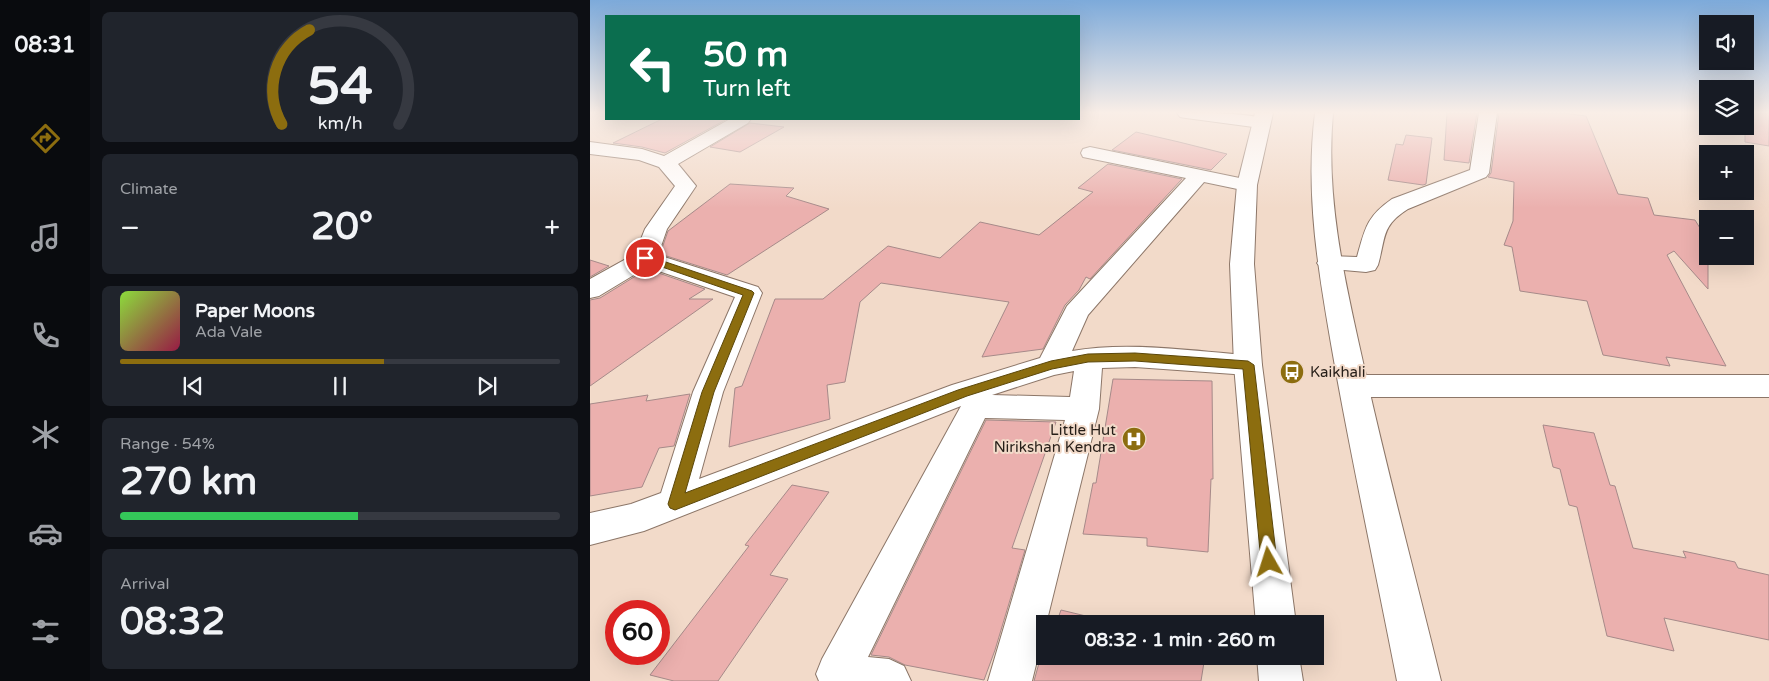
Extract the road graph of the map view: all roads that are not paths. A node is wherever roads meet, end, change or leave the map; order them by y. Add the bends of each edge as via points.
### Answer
1 (697, 145) edge
2 (1256, 145) edge
3 (1321, 145) edge
4 (1483, 145) edge
5 (590, 148) edge
6 (1090, 153) dead end
7 (666, 163) junction
8 (1200, 175) junction
9 (1247, 185) junction
10 (645, 258) junction
11 (1329, 263) junction
12 (590, 290) edge
13 (1088, 358) junction
14 (1051, 365) junction
15 (1248, 365) junction
16 (1354, 386) junction
17 (1769, 386) edge
18 (1084, 408) junction
19 (675, 504) junction
20 (590, 529) edge
21 (1275, 615) edge
22 (1279, 665) edge
23 (889, 681) edge
24 (1010, 681) edge
25 (1281, 681) edge
26 (1419, 681) edge

1 - 7 street
2 - 9 street
3 - 11 street
4 - 11 street via 1479,173 1388,211 1374,230 1366,265
5 - 7 street via 642,155
6 - 8 street
7 - 10 street via 686,186 656,229
8 - 9 street
8 - 14 street via 1076,312
9 - 15 street via 1242,264
10 - 12 street
10 - 19 street via 749,293 708,392
11 - 16 street
13 - 14 street
13 - 15 street via 1135,357
13 - 18 street
14 - 19 street via 963,393
15 - 21 street
16 - 17 street
16 - 26 street
18 - 23 street via 976,406 837,674
18 - 24 street
19 - 20 street via 631,520
22 - 25 street

